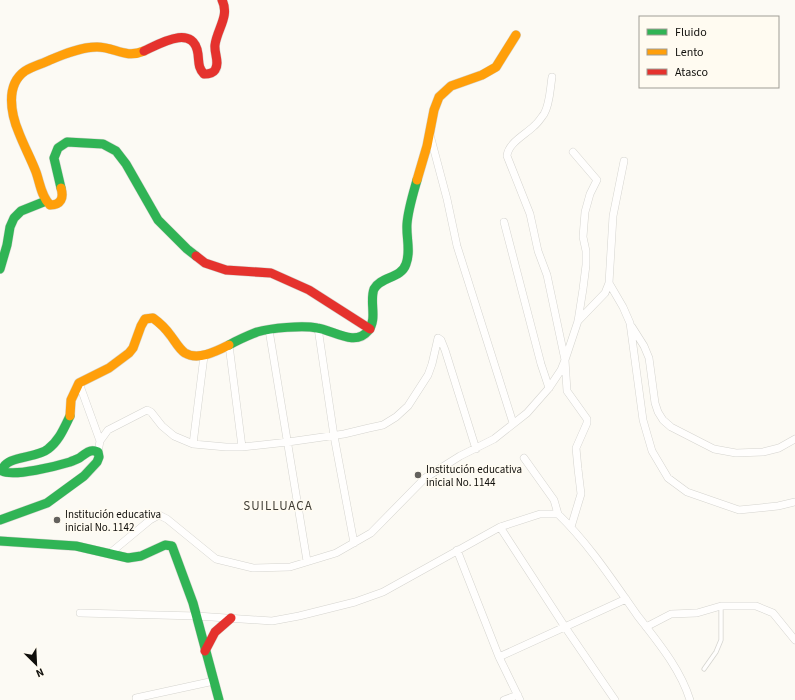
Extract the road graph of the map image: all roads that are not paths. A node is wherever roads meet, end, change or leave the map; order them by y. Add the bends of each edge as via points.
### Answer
1 (222, 0) edge
2 (516, 35) dead end
3 (552, 77) dead end
4 (430, 134) junction
5 (573, 152) dead end
6 (624, 161) dead end
7 (46, 201) junction
8 (504, 222) dead end
9 (0, 269) edge
10 (609, 283) junction
11 (578, 321) junction
12 (630, 324) junction
13 (318, 328) junction
14 (370, 329) junction
15 (269, 330) junction
16 (229, 345) junction
17 (204, 356) junction
18 (565, 360) junction
19 (78, 383) junction
20 (549, 388) junction
21 (513, 423) junction
22 (334, 436) junction
23 (795, 439) edge
24 (100, 441) junction
25 (288, 442) junction
26 (192, 444) junction
27 (242, 447) junction
28 (476, 449) junction
29 (98, 452) junction
30 (524, 458) dead end
31 (1, 471) edge
32 (795, 502) edge
33 (558, 514) junction
34 (0, 520) edge
35 (500, 527) junction
36 (571, 527) junction
37 (0, 540) edge
38 (354, 543) junction
39 (457, 550) junction
40 (109, 554) junction
41 (307, 561) junction
42 (626, 599) junction
43 (720, 606) junction
44 (80, 613) dead end
45 (197, 616) junction
46 (231, 618) junction
47 (565, 627) junction
48 (646, 627) junction
49 (795, 640) edge
50 (205, 651) junction
51 (499, 657) junction
52 (704, 668) dead end
53 (214, 681) junction
54 (519, 697) edge
55 (136, 698) dead end
56 (219, 700) edge
57 (504, 700) edge
58 (615, 700) edge
59 (690, 700) edge

1 - 7 street via 225,14 216,45 215,70 210,74 204,74 200,70 196,46 191,40 183,37 173,38 133,55 103,47 86,47 23,73 13,86 12,112
2 - 4 street via 492,71 453,85 443,92 436,102
3 - 18 street via 545,112 536,125 513,143 507,156 530,214 538,251 547,275
4 - 14 street via 407,224 409,257 406,267 375,288 371,301 373,316
4 - 21 street via 457,246
5 - 11 street via 597,180 587,203 583,221 586,265
6 - 10 street via 613,216
7 - 9 street via 21,211 14,218
7 - 14 street via 50,205 56,205 61,202 63,195 54,158 58,148 67,142 103,144 120,155 158,220 187,250 205,263 226,270 271,273 309,290
8 - 20 street
10 - 11 street via 605,293
10 - 12 street
11 - 18 street
12 - 23 street via 649,358 658,412 671,426 714,449 736,453 763,452 779,448
12 - 32 street via 643,420 652,451 668,478 687,492 739,510
13 - 14 street via 346,338 363,335
13 - 15 street
13 - 22 street
15 - 16 street via 263,330
15 - 25 street
16 - 17 street
16 - 27 street
17 - 19 street via 185,353 153,318 145,320 140,326 132,350 125,358
17 - 26 street
18 - 20 street
18 - 36 street via 567,391 587,419 576,448 581,494
19 - 24 street
19 - 31 street via 62,434 47,450 7,462
20 - 21 street
21 - 28 street via 494,439
22 - 25 street
22 - 28 street via 383,425 396,418 408,406 428,374 438,338 445,350
22 - 38 street
24 - 26 street via 108,430 147,410 174,436
24 - 29 street
25 - 27 street
25 - 41 street
26 - 27 street
28 - 38 street via 425,478 371,533
29 - 31 street via 87,451 69,462 20,473 6,474
29 - 34 street via 97,462 84,476 47,503
30 - 33 street via 554,500
33 - 35 street via 540,514
33 - 36 street
35 - 39 street
35 - 47 street
36 - 42 street
37 - 40 street via 76,546
38 - 41 street via 336,553
39 - 46 street via 383,592 355,602 272,620
39 - 51 street
40 - 41 street via 159,515 216,559 253,568 290,567
40 - 45 street via 128,558 141,556 164,545 172,546
42 - 47 street
42 - 48 street
43 - 48 street via 697,613 671,614
43 - 49 street via 756,606 773,613
43 - 52 lane via 721,640
44 - 45 street
45 - 46 street
45 - 50 street
46 - 50 street via 218,627
47 - 51 street
47 - 58 street
48 - 59 street via 682,679
50 - 53 street
51 - 54 street
53 - 55 street
53 - 56 street
54 - 57 street

